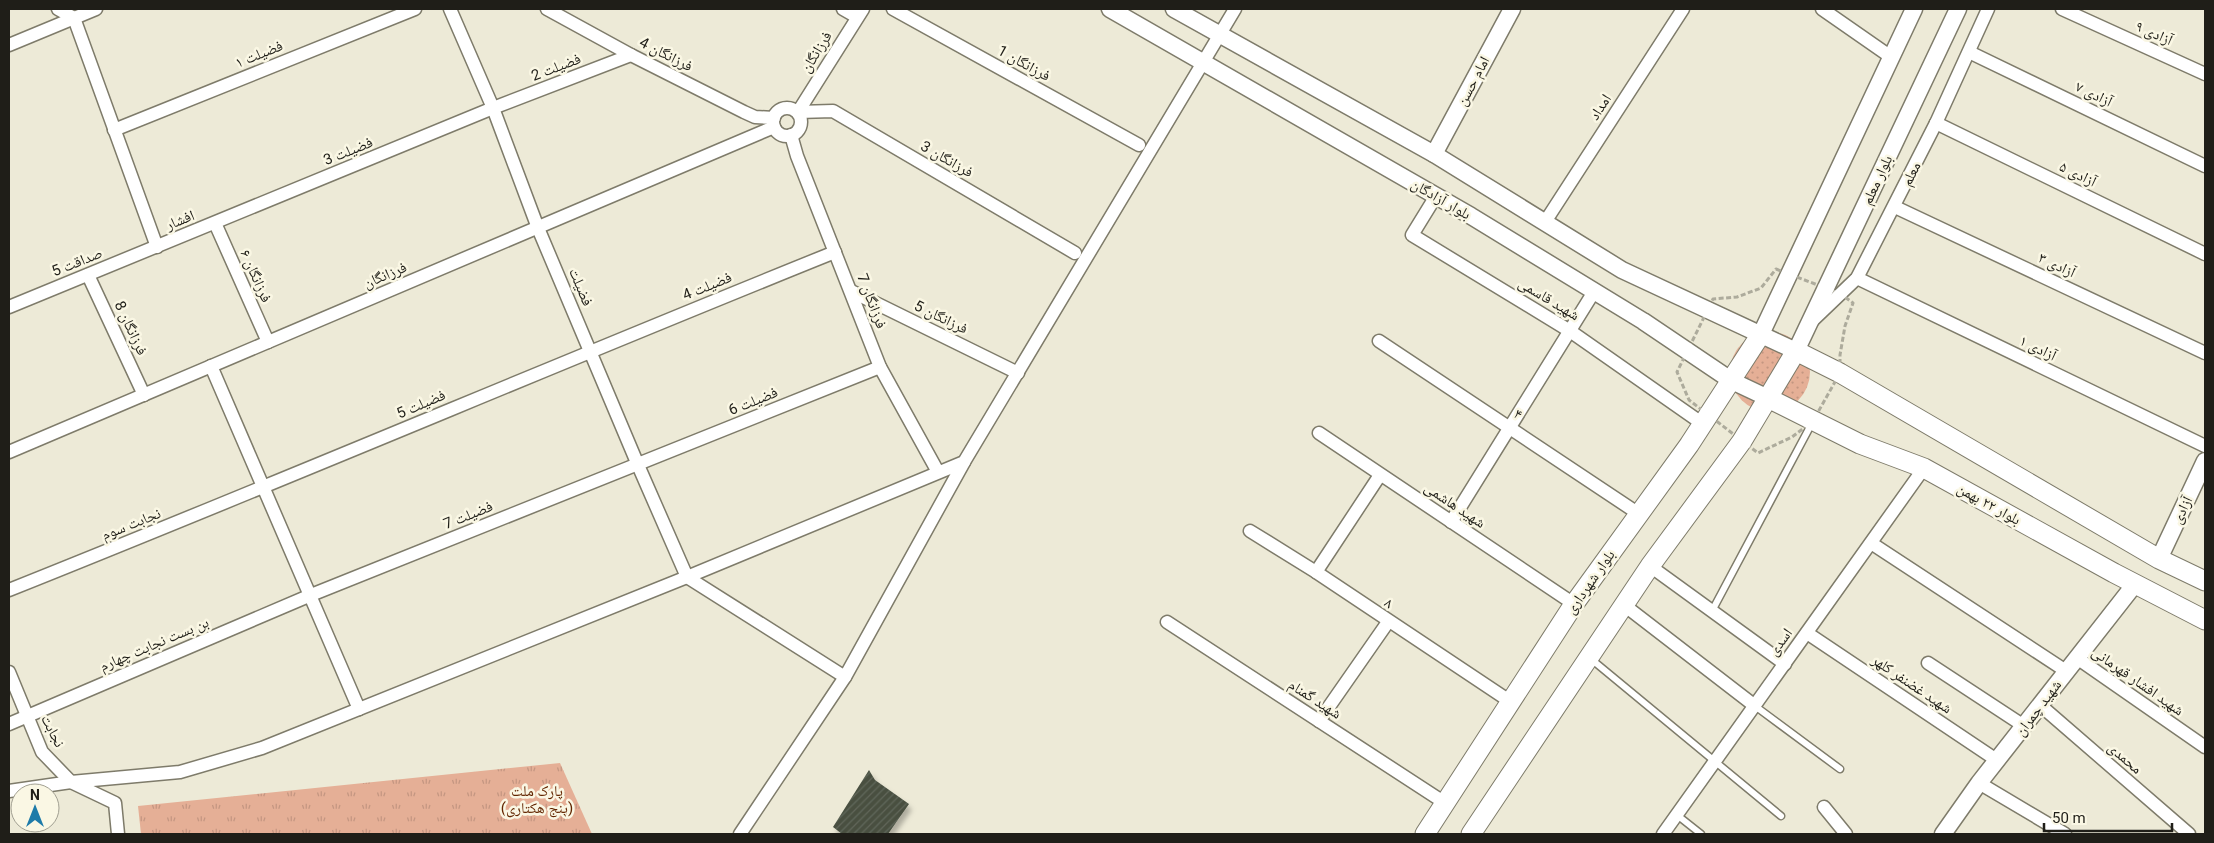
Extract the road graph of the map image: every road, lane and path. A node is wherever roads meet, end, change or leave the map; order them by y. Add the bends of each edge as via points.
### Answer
1 (58, 9) edge
2 (96, 9) edge
3 (415, 9) edge
4 (450, 9) edge
5 (547, 9) edge
6 (843, 9) edge
7 (893, 9) edge
8 (1110, 9) edge
9 (1174, 9) edge
10 (1235, 9) edge
11 (1512, 9) edge
12 (1683, 9) edge
13 (1822, 9) edge
14 (1914, 9) edge
15 (1958, 9) edge
16 (1988, 9) edge
17 (2062, 9) edge
18 (860, 13) edge
19 (74, 18) junction
20 (1221, 34) junction
21 (9, 46) edge
22 (1969, 52) junction
23 (631, 55) junction
24 (1891, 57) junction
25 (1204, 64) junction
26 (2205, 74) edge
27 (493, 108) junction
28 (798, 112) junction
29 (774, 123) junction
30 (1936, 123) junction
31 (114, 130) junction
32 (791, 135) junction
33 (1140, 145) dead end
34 (1434, 154) junction
35 (2205, 166) edge
36 (1436, 196) junction
37 (1894, 207) junction
38 (1545, 222) junction
39 (215, 223) junction
40 (538, 228) junction
41 (157, 247) junction
42 (835, 252) junction
43 (1074, 253) dead end
44 (2205, 254) edge
45 (88, 275) junction
46 (1857, 278) junction
47 (1594, 290) junction
48 (851, 291) junction
49 (9, 307) edge
50 (1810, 323) junction
51 (1570, 331) junction
52 (1761, 334) junction
53 (1379, 341) dead end
54 (268, 342) junction
55 (591, 350) junction
56 (1796, 351) junction
57 (2205, 353) edge
58 (211, 366) junction
59 (880, 367) junction
60 (1018, 373) junction
61 (1732, 381) junction
62 (144, 395) junction
63 (1768, 398) junction
64 (1813, 421) junction
65 (1703, 424) junction
66 (1509, 428) junction
67 (1319, 433) dead end
68 (2205, 446) edge
69 (9, 452) edge
70 (964, 462) junction
71 (638, 465) junction
72 (1924, 468) junction
73 (2204, 468) edge
74 (938, 472) junction
75 (1380, 475) junction
76 (264, 488) junction
77 (1639, 514) junction
78 (1451, 522) junction
79 (1250, 531) dead end
80 (1870, 543) junction
81 (2159, 559) junction
82 (1650, 566) junction
83 (1316, 572) junction
84 (687, 577) junction
85 (2205, 581) edge
86 (2135, 584) junction
87 (9, 590) edge
88 (311, 595) junction
89 (1574, 604) junction
90 (1624, 605) junction
91 (1712, 611) junction
92 (2205, 620) edge
93 (1167, 622) dead end
94 (1388, 622) junction
95 (1807, 633) junction
96 (1590, 658) junction
97 (2077, 658) junction
98 (1928, 663) dead end
99 (1785, 664) junction
100 (2066, 671) junction
101 (9, 672) edge
102 (845, 677) junction
103 (1511, 702) junction
104 (2040, 705) junction
105 (1755, 706) junction
106 (359, 709) junction
107 (27, 716) junction
108 (1319, 721) junction
109 (9, 724) edge
110 (2024, 726) junction
111 (2205, 747) edge
112 (1998, 761) junction
113 (1715, 762) junction
114 (1840, 769) dead end
115 (71, 782) junction
116 (1979, 783) junction
117 (9, 791) edge
118 (1445, 803) junction
119 (1824, 808) dead end
120 (1677, 815) junction
121 (1781, 816) dead end
122 (118, 834) edge
123 (740, 834) edge
124 (1425, 834) edge
125 (1471, 834) edge
126 (1664, 834) edge
127 (1701, 834) edge
128 (1846, 834) edge
129 (1943, 834) edge
130 (2065, 834) edge
131 (2189, 834) edge

1 - 19 street
2 - 19 street
3 - 31 street, فضیلت ۱
4 - 27 street, فضیلت
5 - 23 street, فرزانگان 4
6 - 18 street
7 - 33 street, فرزانگان 1
8 - 25 street, بلوار آزادگان
9 - 20 street
10 - 20 street
11 - 34 street, امام حسن
12 - 38 street, امداد
13 - 24 street
14 - 24 street
15 - 50 street, بلوار معلم
16 - 22 street, معلم
17 - 26 street, آزادی ۹
18 - 28 street, فرزانگان
19 - 21 street
19 - 31 street
20 - 25 street
20 - 34 street
22 - 30 street, معلم
22 - 35 street, آزادی ۷
23 - 27 street, فضیلت 2
23 - 29 street, فرزانگان 4 via 755,117
24 - 52 street
25 - 36 street, بلوار آزادگان
25 - 60 street
27 - 39 street, فضیلت 3
27 - 40 street, فضیلت
28 - 29 street via 789,108 780,110
28 - 32 street via 802,121 799,130
28 - 43 street, فرزانگان 3 via 833,111
29 - 32 street via 781,134
29 - 40 street, فرزانگان
30 - 37 street, معلم
30 - 44 street, آزادی ۵
31 - 41 street
32 - 42 street, فرزانگان 7
34 - 38 street
36 - 47 street, بلوار آزادگان
36 - 51 street, شهید قاسمی via 1412,235
37 - 46 street, معلم
37 - 57 street, آزادی ۳
38 - 52 street via 1622,270
39 - 41 street, افشار
39 - 54 street, فرزانگان ۶
40 - 54 street, فرزانگان
40 - 55 street, فضیلت
41 - 45 street, صداقت 5
42 - 48 street, فرزانگان 7
42 - 55 street, فضیلت 4
45 - 49 street, صداقت 5
45 - 62 street, فرزانگان 8
46 - 50 street, معلم
46 - 68 street, آزادی ۱
47 - 51 street
47 - 61 street, بلوار آزادگان
48 - 59 street, فرزانگان 7
48 - 60 street, فرزانگان 5
50 - 56 street, بلوار معلم
51 - 65 street, شهید قاسمی
51 - 66 street
52 - 56 street
52 - 61 main road, بلوار شهرداری
53 - 66 street, ۴
54 - 58 street, فرزانگان
55 - 71 street, فضیلت
55 - 76 street, فضیلت 5
56 - 63 main road
56 - 81 main road via 1840,373
58 - 62 street, فرزانگان
58 - 76 street
59 - 71 street, فضیلت 6
59 - 74 street, فرزانگان 7
60 - 70 street
61 - 63 street, بلوار آزادگان
61 - 65 main road, بلوار شهرداری
62 - 69 street, فرزانگان
63 - 64 main road, بلوار ۲۲ بهمن
63 - 82 main road via 1742,441
64 - 72 main road, بلوار ۲۲ بهمن via 1860,444
64 - 91 lane
65 - 77 main road, بلوار شهرداری
66 - 77 street, ۴
66 - 78 street
67 - 75 street, شهید هاشمی
70 - 74 street
70 - 102 street
71 - 84 street, فضیلت
71 - 88 street, فضیلت 7
72 - 80 street, اسدی
72 - 86 main road, بلوار ۲۲ بهمن
73 - 81 street, آزادی
74 - 84 street
75 - 78 street, شهید هاشمی
75 - 83 street
76 - 87 street, نجابت سوم
76 - 88 street
77 - 89 main road, بلوار شهرداری
78 - 89 street, شهید هاشمی
79 - 83 street, ۸
80 - 95 street, اسدی
80 - 100 street
81 - 85 main road
82 - 90 main road
82 - 91 street
83 - 94 street, ۸
84 - 102 street
84 - 106 street
86 - 92 main road, بلوار ۲۲ بهمن
86 - 97 street, شهید چمران
88 - 106 street
88 - 107 street, بن بست نجابت چهارم
89 - 103 main road, بلوار شهرداری
90 - 96 main road
90 - 105 street
91 - 99 street
93 - 108 street, شهید گمنام
94 - 103 street, ۸
94 - 108 street
95 - 99 street, اسدی
95 - 112 street, شهید غضنفر کلهر
96 - 113 lane
96 - 125 main road
97 - 100 street, شهید چمران
97 - 111 street, شهید افشار قهرمانی
98 - 110 street
99 - 105 street, اسدی
100 - 104 street, شهید چمران
101 - 107 street, نجابت
102 - 123 street
103 - 118 main road, بلوار شهرداری
104 - 110 street, شهید چمران
104 - 131 street, محمدی
105 - 113 street, اسدی
105 - 114 lane
106 - 115 street via 262,748 180,772
107 - 109 street, بن بست نجابت چهارم
107 - 115 street, نجابت via 42,752
108 - 118 street, شهید گمنام
110 - 112 street, شهید چمران
112 - 116 street, شهید چمران
113 - 120 street, اسدی
113 - 121 lane
115 - 117 street
115 - 122 street, نجابت via 115,803
116 - 129 street, شهید چمران
116 - 130 street
118 - 124 main road, بلوار شهرداری
119 - 128 street
120 - 126 street, اسدی
120 - 127 lane

